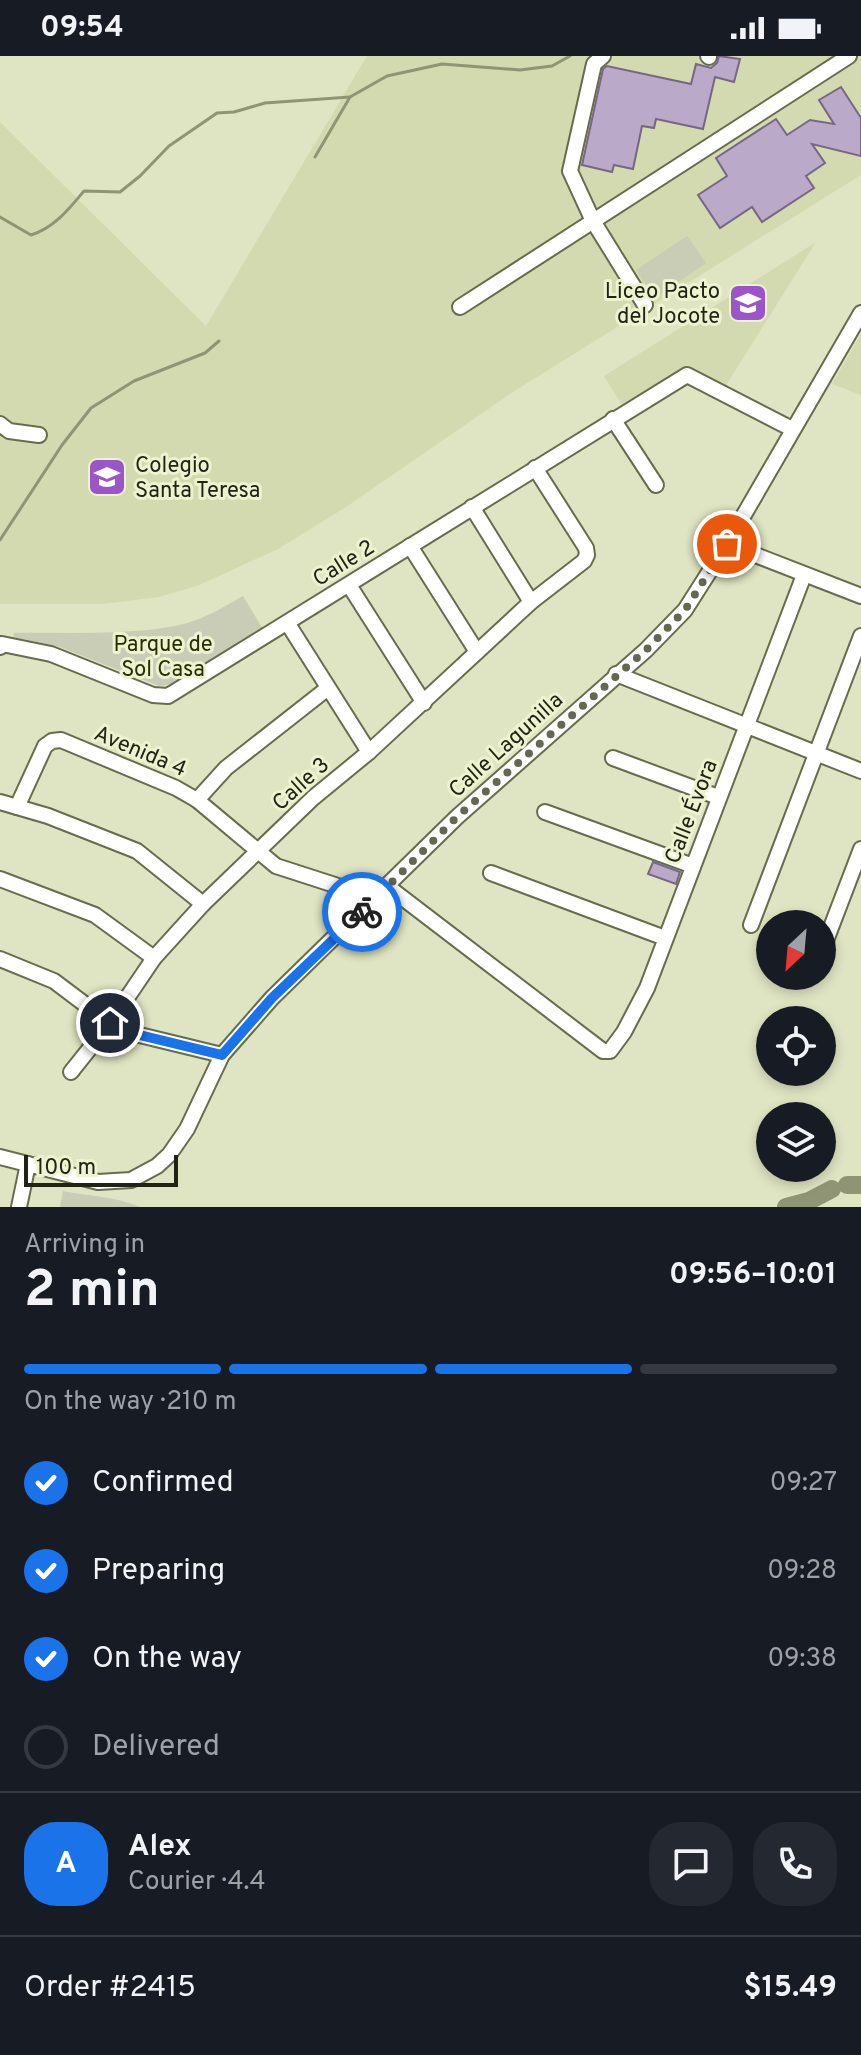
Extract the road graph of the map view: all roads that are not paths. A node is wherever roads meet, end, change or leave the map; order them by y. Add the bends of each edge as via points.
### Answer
1 (603, 56) edge
2 (849, 56) edge
3 (593, 221) junction
4 (645, 305) dead end
5 (460, 307) dead end
6 (861, 313) edge
7 (613, 419) junction
8 (0, 424) edge
9 (792, 429) junction
10 (39, 435) dead end
11 (535, 468) junction
12 (656, 485) dead end
13 (472, 507) junction
14 (727, 544) junction
15 (410, 546) junction
16 (804, 575) junction
17 (349, 585) junction
18 (861, 596) edge
19 (531, 602) junction
20 (288, 624) junction
21 (861, 636) edge
22 (1, 646) edge
23 (477, 652) junction
24 (616, 674) junction
25 (328, 688) junction
26 (424, 703) junction
27 (747, 724) junction
28 (369, 752) junction
29 (817, 754) junction
30 (613, 758) dead end
31 (861, 771) edge
32 (718, 797) junction
33 (197, 800) junction
34 (0, 802) edge
35 (17, 807) junction
36 (545, 812) dead end
37 (861, 849) edge
38 (257, 852) junction
39 (693, 866) junction
40 (491, 873) dead end
41 (0, 879) edge
42 (387, 886) junction
43 (375, 898) junction
44 (203, 904) junction
45 (836, 914) edge
46 (751, 925) dead end
47 (665, 938) junction
48 (154, 958) junction
49 (0, 959) edge
50 (110, 1023) junction
51 (222, 1055) junction
52 (71, 1072) dead end
53 (0, 1157) edge
54 (28, 1164) junction
55 (19, 1207) edge

1 - 3 street via 594,64 570,171
2 - 3 street
3 - 4 street
3 - 5 street
6 - 9 street, Calle Lagunilla
7 - 9 street, Calle 2 via 687,375
7 - 11 street, Calle 2
7 - 12 street
8 - 10 street via 9,431
9 - 14 street, Calle Lagunilla
11 - 13 street, Calle 2
11 - 19 street, Calle 3 via 587,555
13 - 15 street, Calle 2
13 - 19 street
14 - 16 street
14 - 24 street, Calle Lagunilla via 685,610
15 - 17 street, Calle 2
15 - 23 street
16 - 18 street
16 - 27 street, Calle Évora
17 - 20 street, Calle 2
17 - 26 street
19 - 23 street, Calle 3
20 - 22 street, Calle 2 via 175,694 160,697 51,654
20 - 25 street
21 - 29 street
23 - 26 street, Calle 3
24 - 27 street
24 - 42 street, Calle Lagunilla
25 - 28 street
25 - 33 street via 226,768
26 - 28 street, Calle 3
27 - 29 street
27 - 32 street, Calle Évora
28 - 38 street, Calle 3
29 - 31 street
29 - 46 street
30 - 32 street
32 - 39 street, Calle Évora
33 - 35 street, Avenida 4 via 61,740 45,746
33 - 38 street, Avenida 4
34 - 35 street
35 - 44 street via 137,851
36 - 39 street
37 - 45 street
38 - 43 street, Avenida 4 via 276,866
38 - 44 street, Calle 3
39 - 47 street, Calle Évora
40 - 47 street
41 - 48 street via 95,915
42 - 43 street, Calle Lagunilla
42 - 47 street, Calle Évora via 603,1051 610,1051 637,1010
43 - 51 street, Calle Lagunilla
44 - 48 street, Calle 3
48 - 50 street, Calle 3
49 - 50 street via 54,981
50 - 51 street via 119,1030
50 - 52 street, Calle 3
51 - 54 street, Calle Lagunilla via 178,1145 145,1175 98,1182
53 - 54 street, Calle Lagunilla
54 - 55 street

